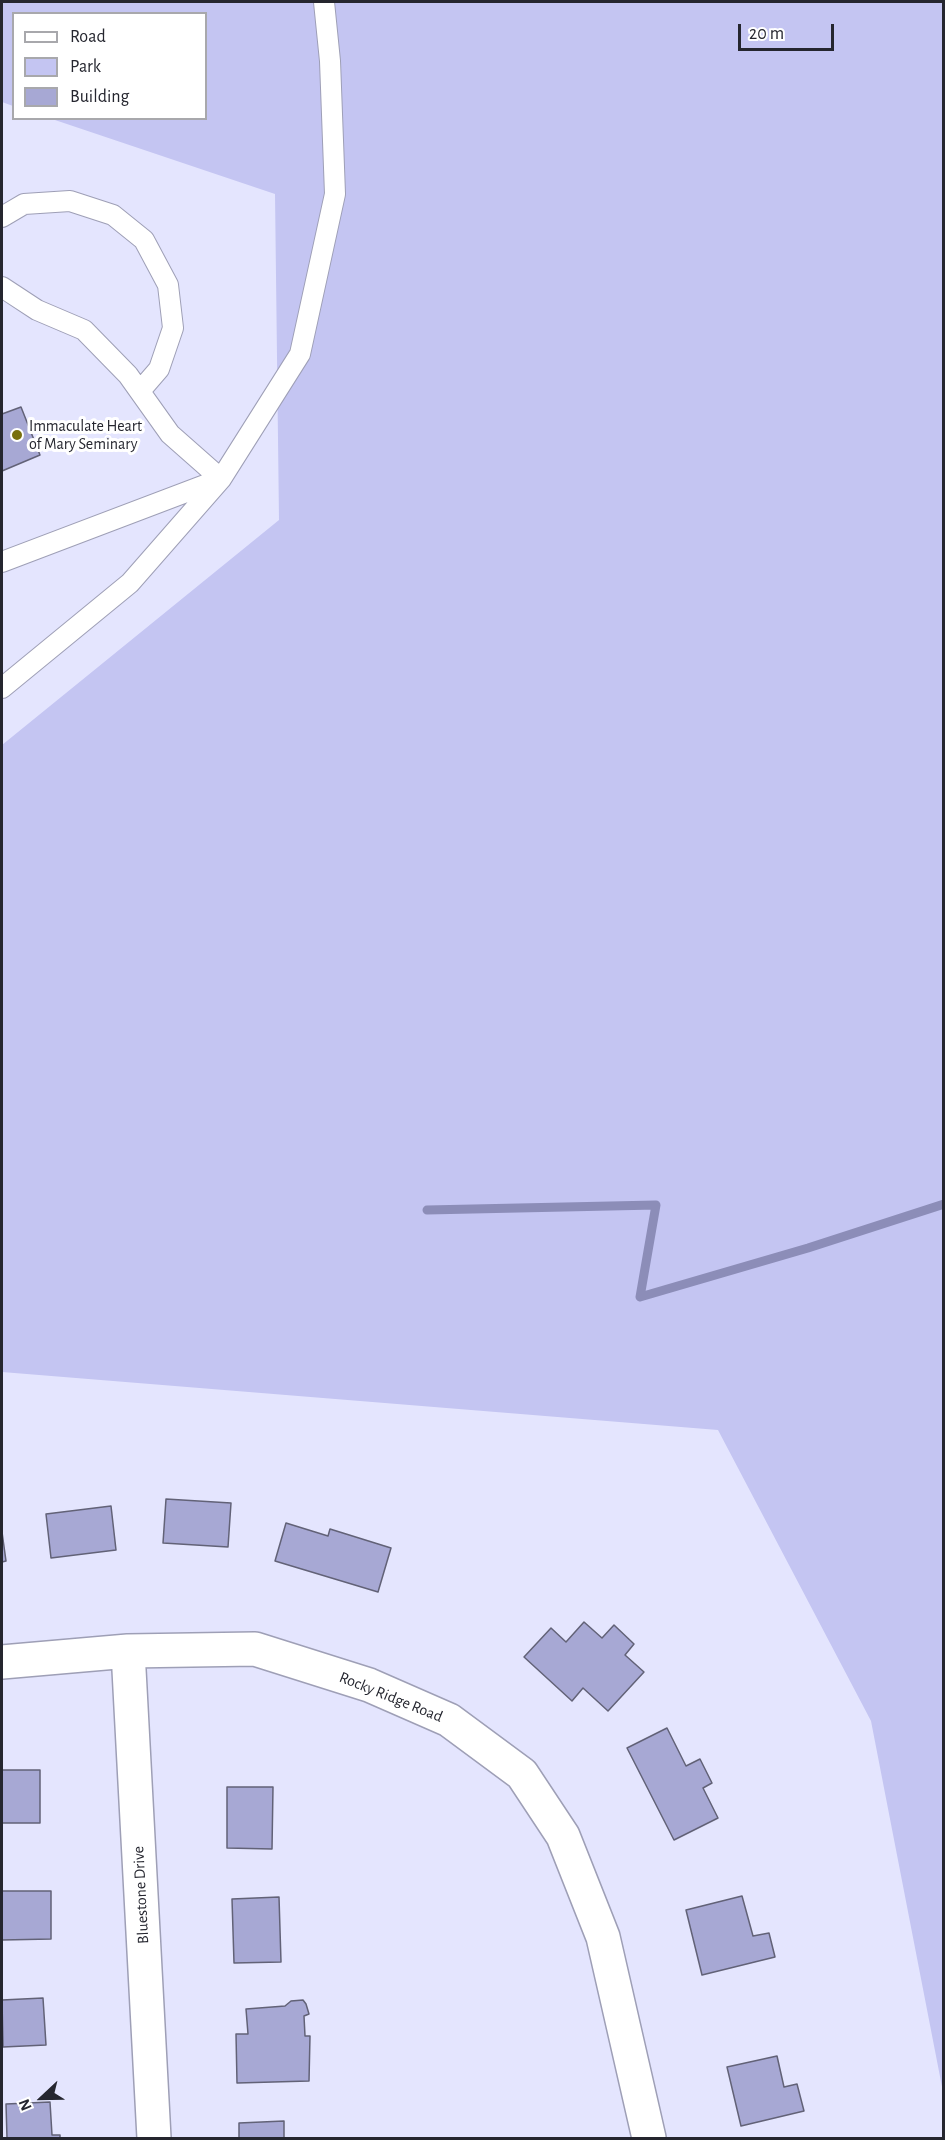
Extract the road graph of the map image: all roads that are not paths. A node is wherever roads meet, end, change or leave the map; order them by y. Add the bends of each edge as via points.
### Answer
1 (324, 2) edge
2 (2, 217) edge
3 (2, 287) edge
4 (140, 392) junction
5 (221, 479) junction
6 (2, 562) edge
7 (2, 688) edge
8 (128, 1651) junction
9 (2, 1662) edge
10 (154, 2139) edge
11 (649, 2139) edge

1 - 5 lane via 335,194 300,354
2 - 4 lane via 24,204 70,201 113,215 144,240 168,285 173,328 159,369
3 - 4 lane via 37,310 84,330
4 - 5 lane via 170,434
5 - 6 lane
5 - 7 lane via 130,583
8 - 9 street, Rocky Ridge Road
8 - 10 street, Bluestone Drive
8 - 11 street, Rocky Ridge Road via 255,1649 369,1685 449,1720 522,1773 564,1836 603,1937

